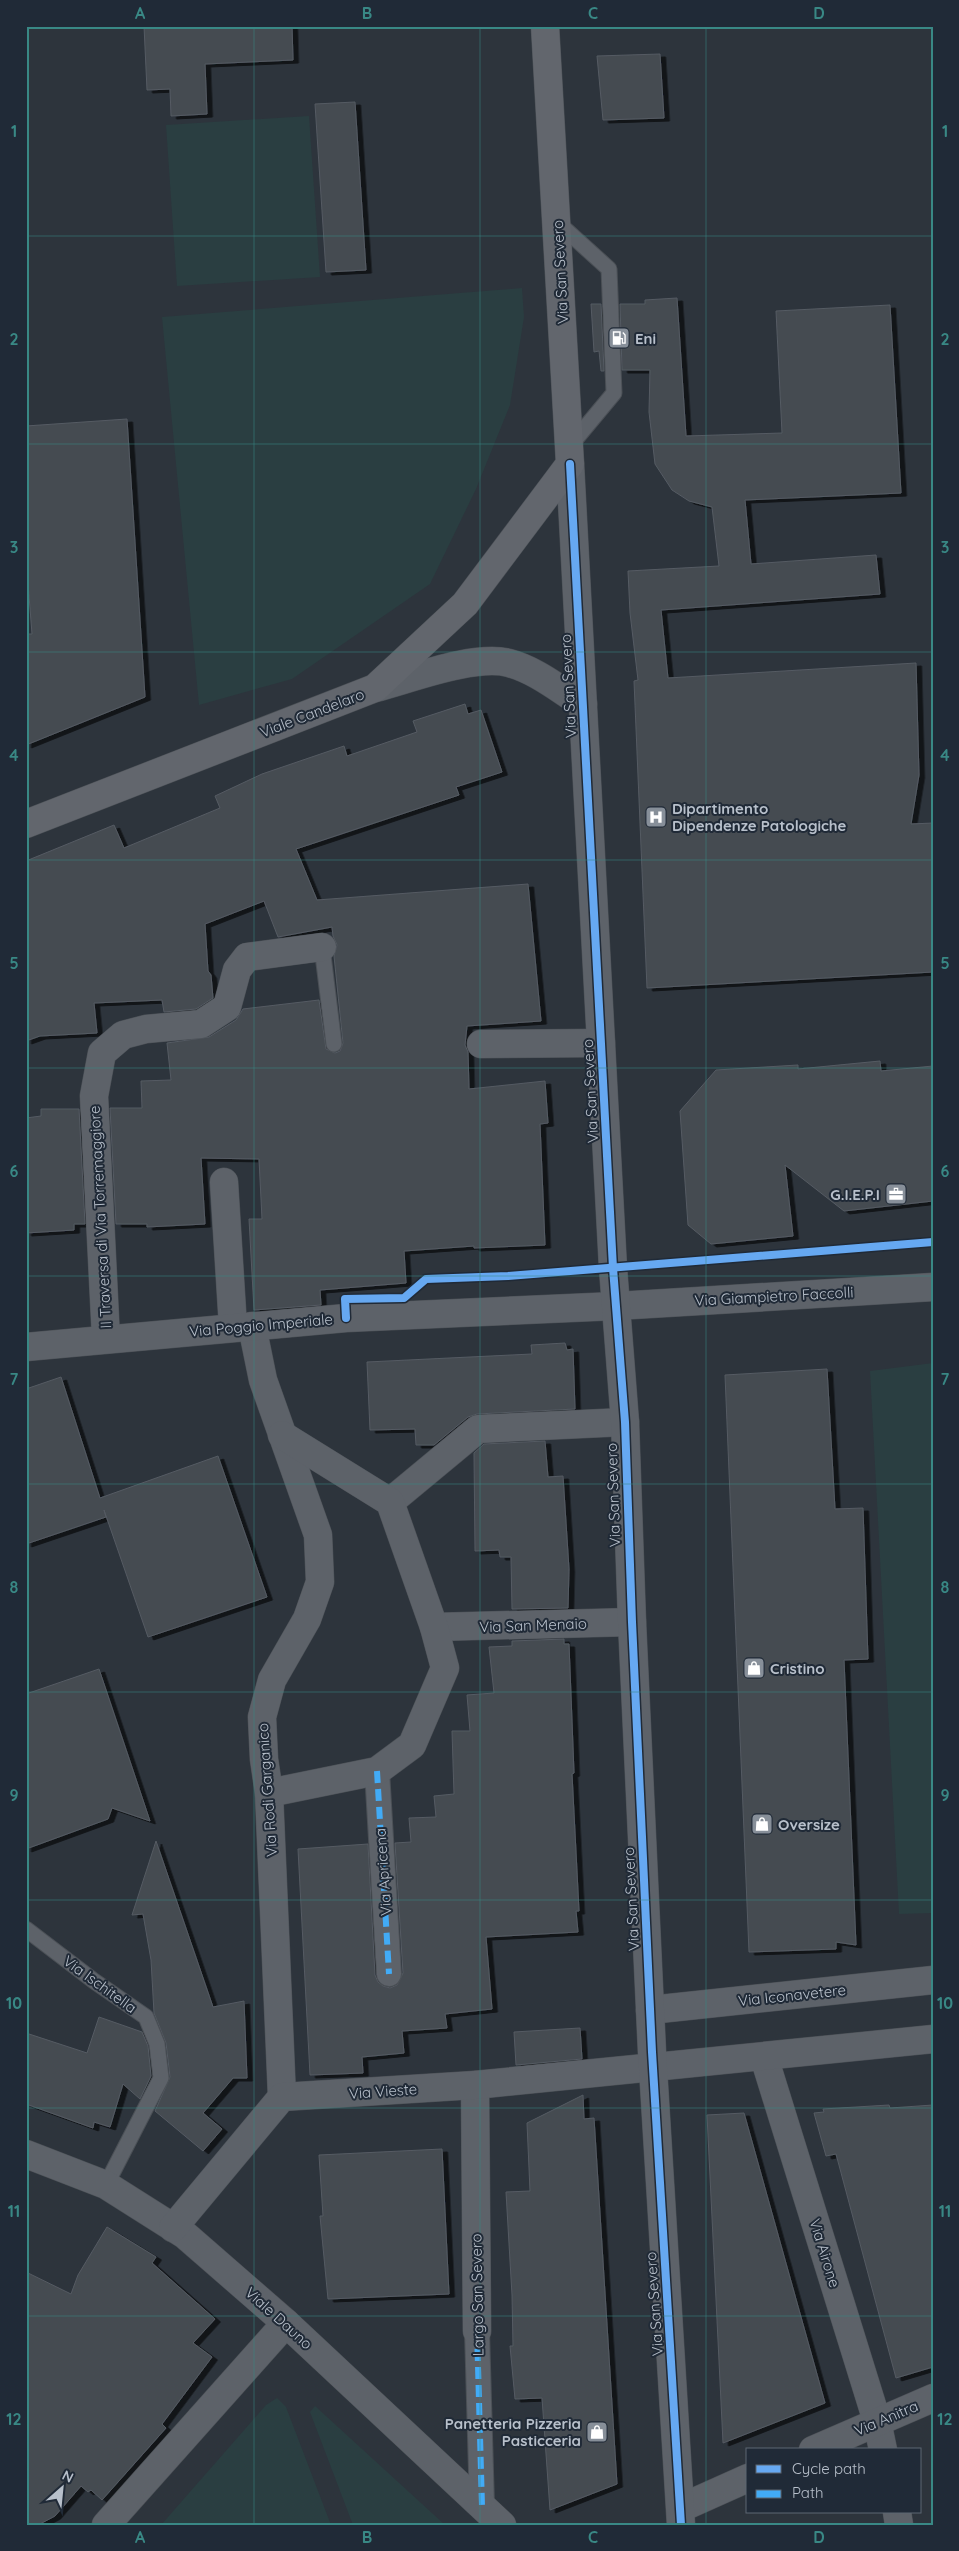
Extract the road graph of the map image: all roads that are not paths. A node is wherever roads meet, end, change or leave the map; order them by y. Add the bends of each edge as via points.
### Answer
1 (545, 26) edge
2 (556, 221) junction
3 (569, 455) junction
4 (375, 688) junction
5 (583, 704) junction
6 (26, 824) edge
7 (322, 947) joint
8 (601, 1043) junction
9 (334, 1044) dead end
10 (481, 1044) dead end
11 (224, 1182) dead end
12 (933, 1287) edge
13 (616, 1306) junction
14 (242, 1326) junction
15 (106, 1339) junction
16 (26, 1347) edge
17 (625, 1422) junction
18 (282, 1435) junction
19 (390, 1502) junction
20 (632, 1622) junction
21 (434, 1627) junction
22 (376, 1771) junction
23 (269, 1793) junction
24 (26, 1929) edge
25 (389, 1974) dead end
26 (933, 1980) edge
27 (650, 2010) junction
28 (933, 2039) edge
29 (764, 2057) junction
30 (653, 2069) junction
31 (476, 2085) junction
32 (282, 2098) junction
33 (26, 2154) edge
34 (106, 2185) junction
35 (174, 2228) junction
36 (286, 2323) junction
37 (477, 2331) joint
38 (933, 2398) edge
39 (877, 2422) junction
40 (818, 2448) edge
41 (883, 2448) edge
42 (746, 2479) edge
43 (482, 2506) junction
44 (681, 2516) edge
45 (106, 2525) edge
46 (502, 2525) edge

1 - 2 main road, Via San Severo
2 - 3 main road, Via San Severo
2 - 3 lane via 609,269 614,393
3 - 4 main road, Viale Candelaro via 465,604
3 - 5 street, Via San Severo
4 - 5 street via 474,662 509,663 536,675
4 - 6 main road, Viale Candelaro
5 - 8 street, Via San Severo
7 - 9 lane
7 - 15 street, II Traversa di Via Torremaggiore via 248,957 237,970 227,1007 200,1024 123,1034 102,1053 94,1096
8 - 10 street
8 - 13 street, Via San Severo
11 - 14 street, Via Rodi Garganico
12 - 13 street, Via Giampietro Faccolli
13 - 14 street, Via Poggio Imperiale
13 - 17 street, Via San Severo
14 - 15 street, Via Poggio Imperiale
14 - 18 street, Via Rodi Garganico
15 - 16 street, Via Poggio Imperiale
17 - 19 street via 478,1429
17 - 20 street, Via San Severo
18 - 19 street
18 - 23 street, Via Rodi Garganico via 318,1536 320,1582 306,1619 272,1680 262,1717
19 - 21 street
20 - 21 street, Via San Menaio
20 - 27 street, Via San Severo
21 - 22 street via 445,1668 412,1745
22 - 23 street
22 - 25 street, Via Apricena
23 - 32 street, Via Rodi Garganico
24 - 34 lane, Via Ischitella via 146,2017 157,2044 161,2078
26 - 27 street, Via Iconavetere
27 - 30 street, Via San Severo
28 - 29 street
29 - 30 street
29 - 39 street, Via Airone
30 - 31 street, Via Vieste
30 - 44 street, Via San Severo
31 - 32 street, Via Vieste
31 - 37 street, Largo San Severo
32 - 35 street
33 - 34 street, Viale Dauno
34 - 35 street, Viale Dauno
35 - 36 street, Viale Dauno
36 - 43 street, Viale Dauno
36 - 45 street
37 - 43 street, Largo San Severo
38 - 39 street, Via Anitra
39 - 40 street, Via Anitra
39 - 41 street, Via Airone
42 - 44 street
43 - 46 street, Viale Dauno

